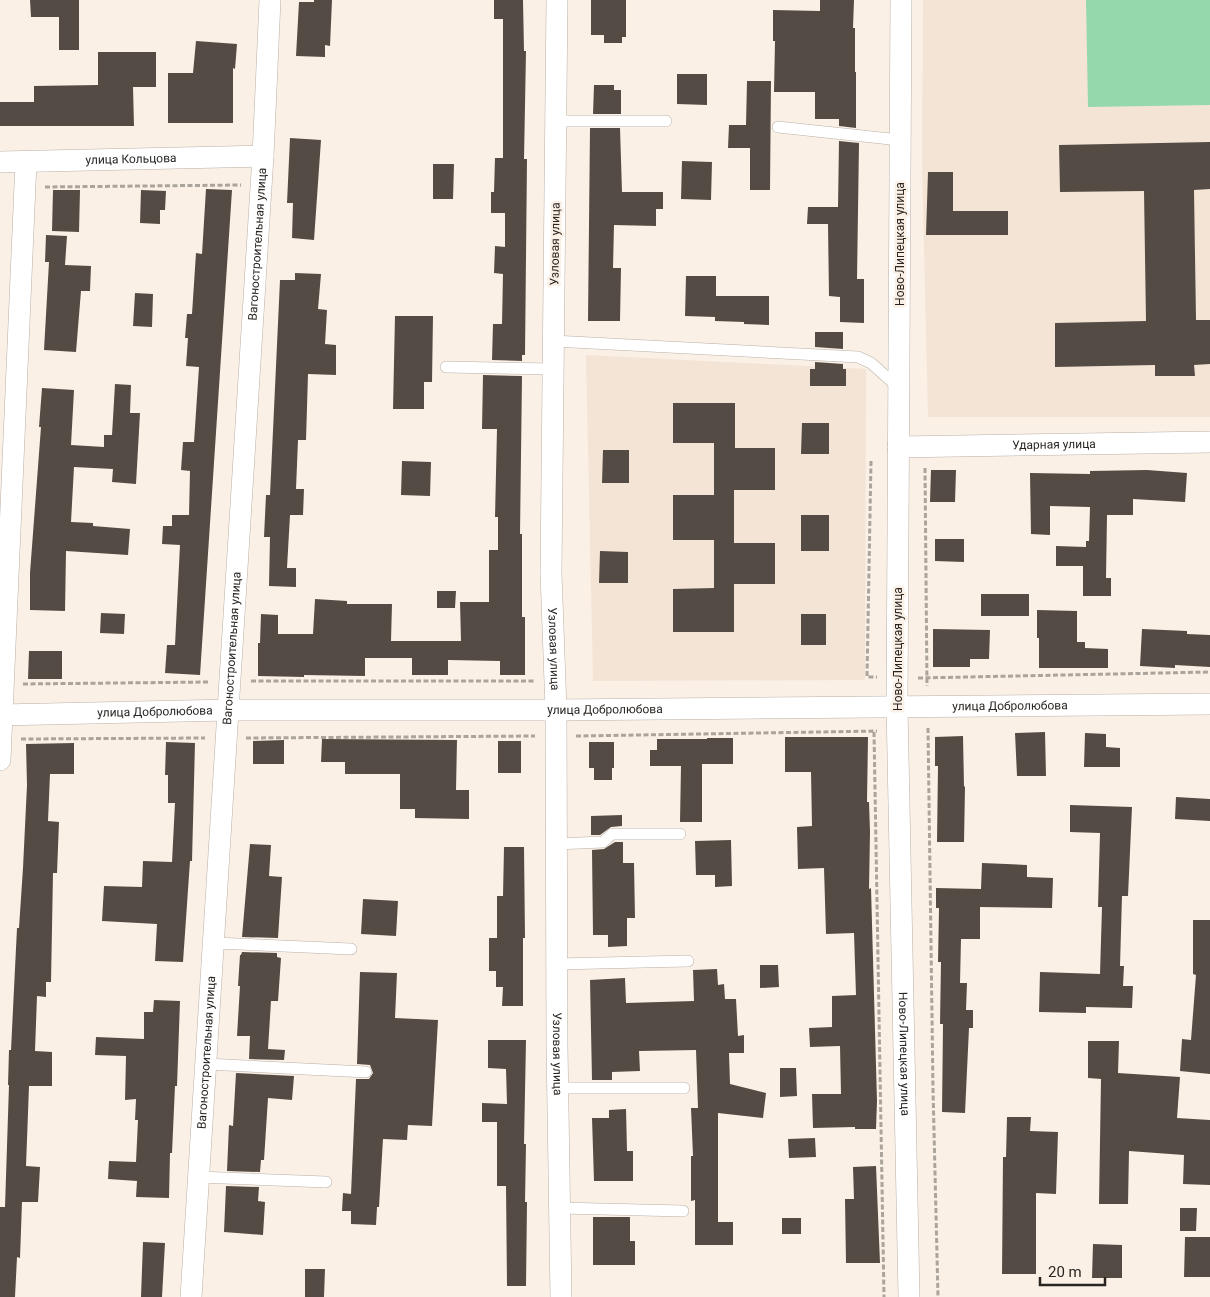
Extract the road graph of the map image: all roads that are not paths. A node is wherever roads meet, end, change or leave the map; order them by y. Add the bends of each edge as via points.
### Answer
1 (270, 0) edge
2 (557, 0) edge
3 (901, 0) edge
4 (556, 121) junction
5 (666, 121) dead end
6 (778, 127) dead end
7 (900, 140) junction
8 (264, 156) junction
9 (0, 162) edge
10 (26, 162) junction
11 (553, 341) junction
12 (446, 366) dead end
13 (553, 369) junction
14 (8, 386) edge
15 (899, 388) junction
16 (1210, 442) edge
17 (898, 446) junction
18 (1210, 704) edge
19 (897, 706) junction
20 (229, 710) junction
21 (556, 710) junction
22 (1, 715) edge
23 (1, 749) edge
24 (680, 834) dead end
25 (556, 844) junction
26 (214, 943) junction
27 (351, 950) dead end
28 (688, 961) dead end
29 (557, 964) junction
30 (206, 1064) junction
31 (366, 1072) dead end
32 (558, 1088) junction
33 (684, 1088) dead end
34 (198, 1177) junction
35 (326, 1182) dead end
36 (560, 1208) junction
37 (683, 1211) dead end
38 (191, 1297) edge
39 (561, 1297) edge
40 (909, 1297) edge

1 - 8 street, Вагоностроительная улица
2 - 4 street, Узловая улица
3 - 7 street, Ново-Липецкая улица
4 - 5 lane
4 - 11 street, Узловая улица
6 - 7 lane
7 - 15 street, Ново-Липецкая улица
8 - 10 street, улица Кольцова
8 - 20 street, Вагоностроительная улица
9 - 10 street, улица Кольцова
10 - 14 street
11 - 13 street, Узловая улица
11 - 15 lane via 858,357 871,363
12 - 13 lane
13 - 21 street, Узловая улица via 551,573
14 - 22 street
15 - 17 street, Ново-Липецкая улица
16 - 17 street, Ударная улица
17 - 19 street, Ново-Липецкая улица
18 - 19 street, улица Добролюбова
19 - 21 street, улица Добролюбова
19 - 40 street, Ново-Липецкая улица
20 - 21 street, улица Добролюбова
20 - 22 street, улица Добролюбова
20 - 26 street, Вагоностроительная улица
21 - 25 street, Узловая улица
22 - 23 street
24 - 25 lane via 612,834 603,842
25 - 29 street, Узловая улица
26 - 27 lane
26 - 30 street, Вагоностроительная улица
28 - 29 lane
29 - 32 street, Узловая улица
30 - 31 lane
30 - 34 street, Вагоностроительная улица
32 - 33 lane
32 - 36 street, Узловая улица
34 - 35 lane
34 - 38 street, Вагоностроительная улица
36 - 37 lane
36 - 39 street, Узловая улица

